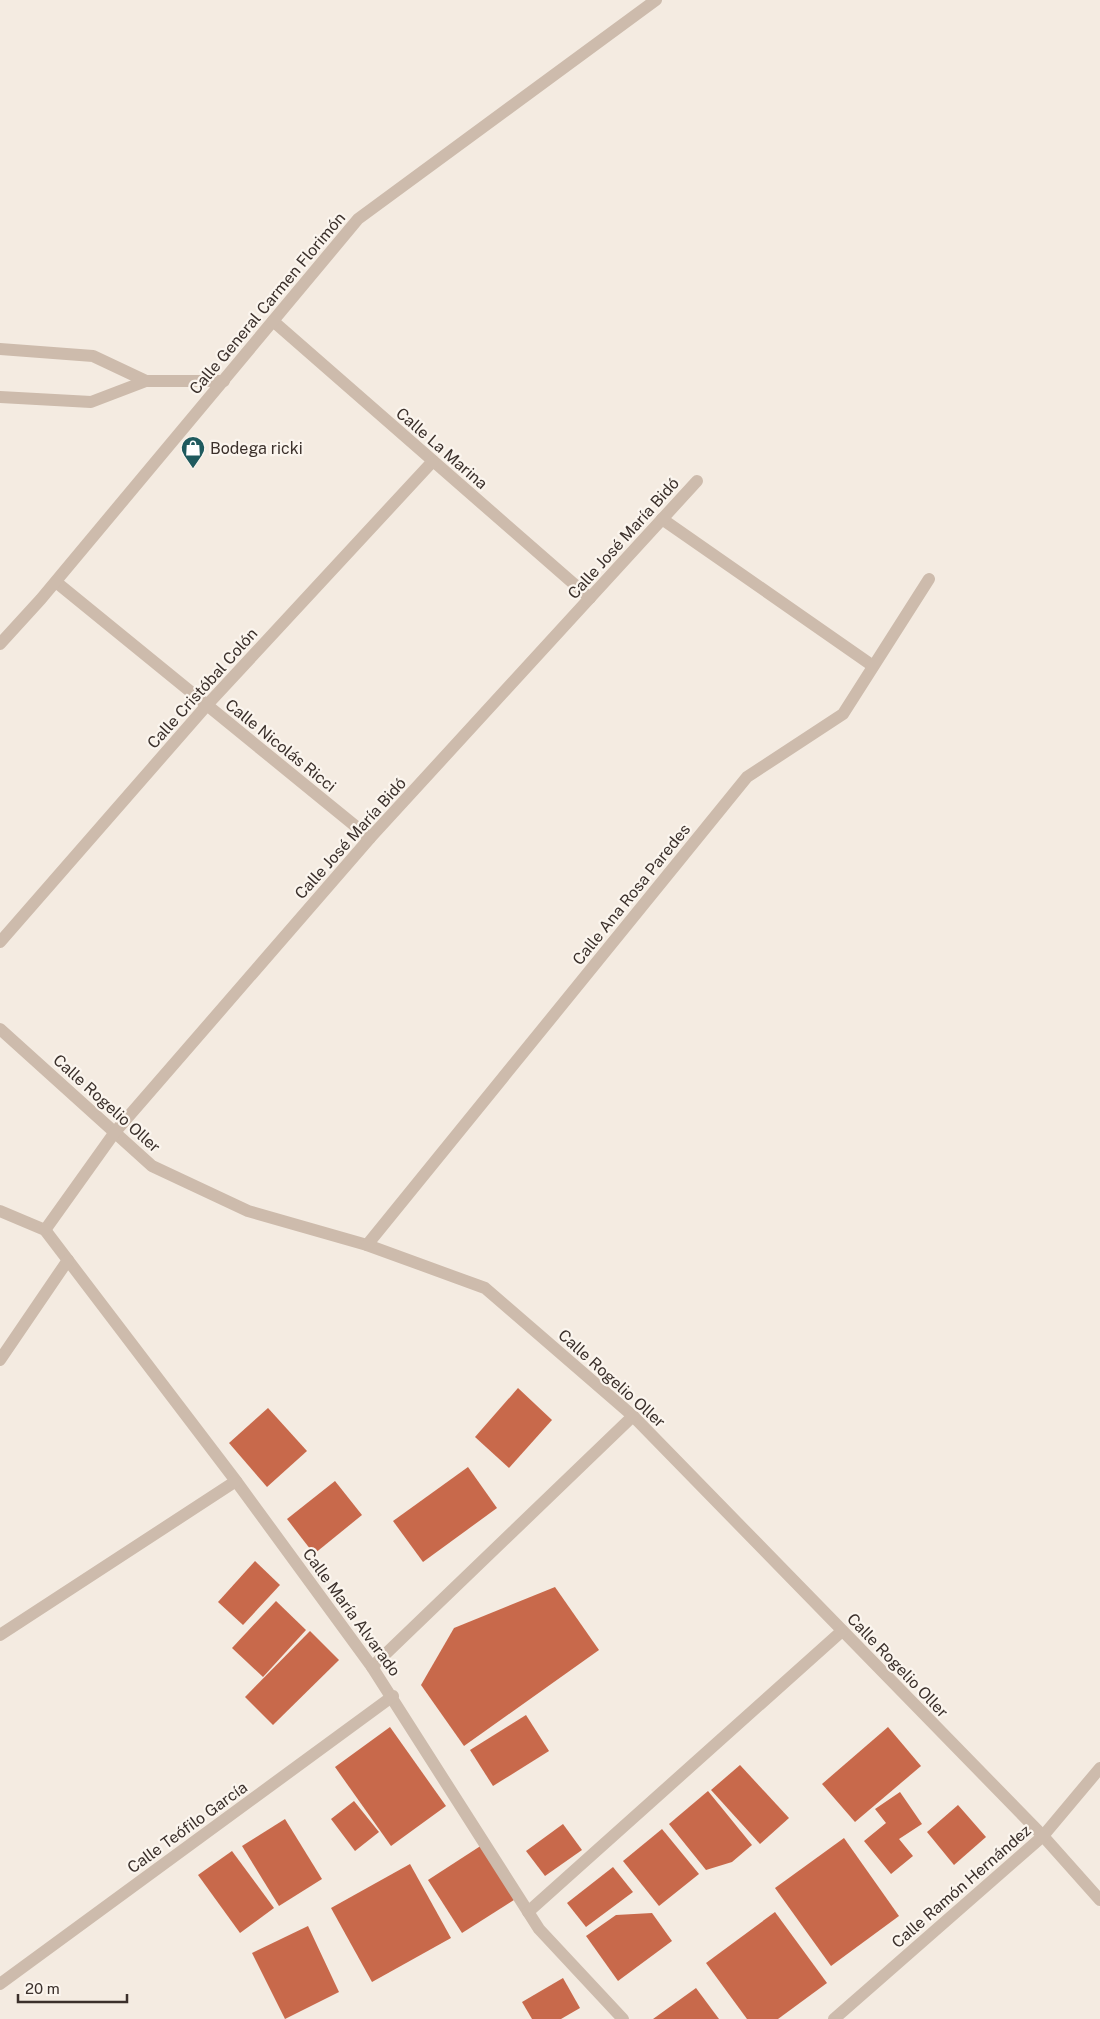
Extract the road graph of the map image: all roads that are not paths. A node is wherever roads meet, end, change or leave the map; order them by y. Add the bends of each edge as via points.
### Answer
1 (656, 0) edge
2 (273, 321) junction
3 (0, 350) edge
4 (146, 381) junction
5 (224, 381) junction
6 (0, 398) edge
7 (433, 461) junction
8 (697, 482) dead end
9 (662, 519) junction
10 (929, 579) dead end
11 (56, 582) junction
12 (590, 598) junction
13 (0, 644) edge
14 (873, 666) junction
15 (207, 705) junction
16 (370, 838) junction
17 (0, 942) edge
18 (0, 1029) edge
19 (115, 1132) junction
20 (0, 1211) edge
21 (45, 1230) junction
22 (367, 1244) junction
23 (68, 1260) junction
24 (0, 1360) edge
25 (633, 1416) junction
26 (236, 1481) junction
27 (842, 1631) junction
28 (0, 1635) edge
29 (372, 1666) junction
30 (392, 1696) junction
31 (1100, 1768) edge
32 (1043, 1836) junction
33 (1100, 1900) edge
34 (528, 1912) junction
35 (0, 1984) edge
36 (623, 2019) edge
37 (834, 2019) edge

1 - 2 street, Calle General Carmen Florimón via 358,219
2 - 5 street, Calle General Carmen Florimón
2 - 7 street, Calle La Marina
3 - 4 street via 93,356
4 - 5 street
4 - 6 street via 91,402
5 - 11 street, Calle General Carmen Florimón
7 - 12 street, Calle La Marina
7 - 15 street, Calle Cristóbal Colón
8 - 9 street, Calle José María Bidó
9 - 12 street, Calle José María Bidó
9 - 14 street
10 - 14 street, Calle Ana Rosa Paredes
11 - 13 street, Calle General Carmen Florimón
11 - 15 street, Calle Nicolás Ricci
12 - 16 street, Calle José María Bidó
14 - 22 street, Calle Ana Rosa Paredes via 843,714 747,777
15 - 16 street, Calle Nicolás Ricci
15 - 17 street, Calle Cristóbal Colón
16 - 19 street, Calle José María Bidó
18 - 19 street, Calle Rogelio Oller
19 - 21 street, Calle José María Bidó
19 - 22 street, Calle Rogelio Oller via 152,1166 248,1211
20 - 21 street
21 - 23 street, Calle María Alvarado
22 - 25 street, Calle Rogelio Oller via 485,1288
23 - 24 street
23 - 26 street, Calle María Alvarado
25 - 27 street, Calle Rogelio Oller
25 - 29 street
26 - 28 street
26 - 29 street, Calle María Alvarado
27 - 32 street, Calle Rogelio Oller
27 - 34 street
29 - 30 street, Calle María Alvarado
30 - 34 street, Calle María Alvarado
30 - 35 street, Calle Teófilo García
31 - 32 street, Calle Ramón Hernández
32 - 33 street, Calle Rogelio Oller
32 - 37 street, Calle Ramón Hernández
34 - 36 street, Calle María Alvarado

